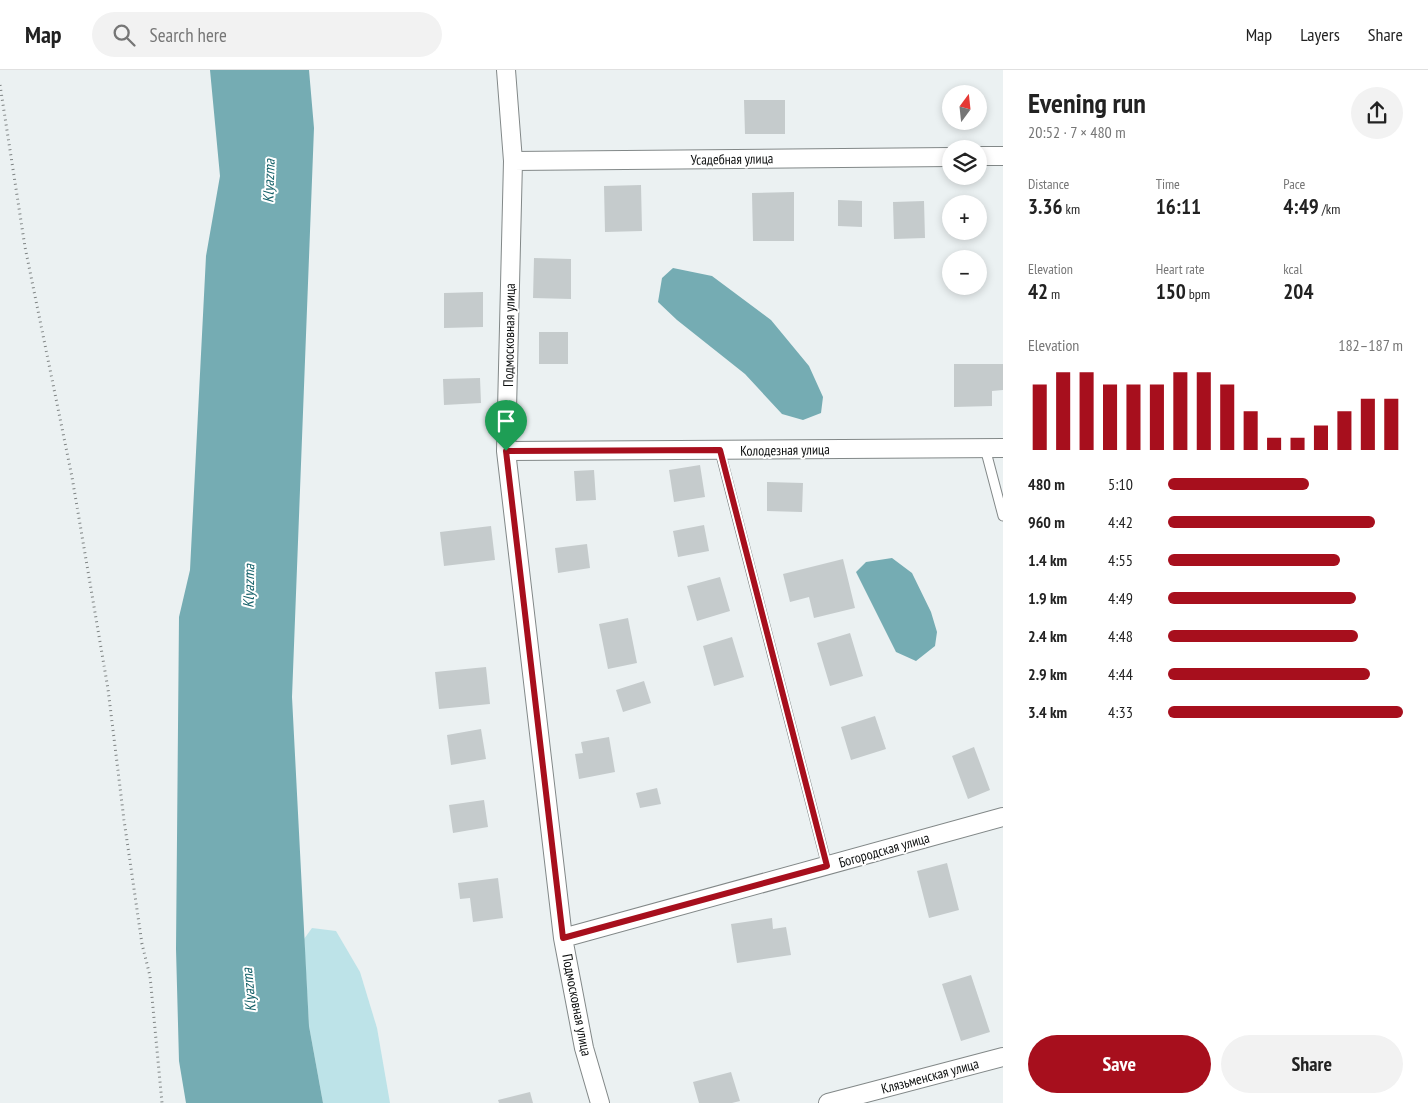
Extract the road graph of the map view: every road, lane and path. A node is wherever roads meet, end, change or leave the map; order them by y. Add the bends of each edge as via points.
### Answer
1 (506, 70) edge
2 (0, 85) edge
3 (987, 156) edge
4 (1003, 156) edge
5 (942, 157) edge
6 (513, 161) junction
7 (985, 448) junction
8 (1003, 448) edge
9 (720, 450) junction
10 (506, 451) junction
11 (1003, 516) edge
12 (1003, 817) edge
13 (827, 866) junction
14 (563, 938) junction
15 (1003, 1057) edge
16 (162, 1103) edge
17 (600, 1103) edge
18 (828, 1103) edge

1 - 6 street, Подмосковная улица
2 - 16 path via 25,247 72,477 108,689 125,830 150,976
3 - 4 street
5 - 6 street, Усадебная улица
6 - 10 street, Подмосковная улица
7 - 8 street, Колодезная улица
7 - 9 street, Колодезная улица
7 - 11 lane
9 - 10 street, Колодезная улица
9 - 13 lane
10 - 14 street, Подмосковная улица
12 - 13 street, Богородская улица
13 - 14 street, Богородская улица
14 - 17 street, Подмосковная улица via 584,1048
15 - 18 street, Клязьменская улица

